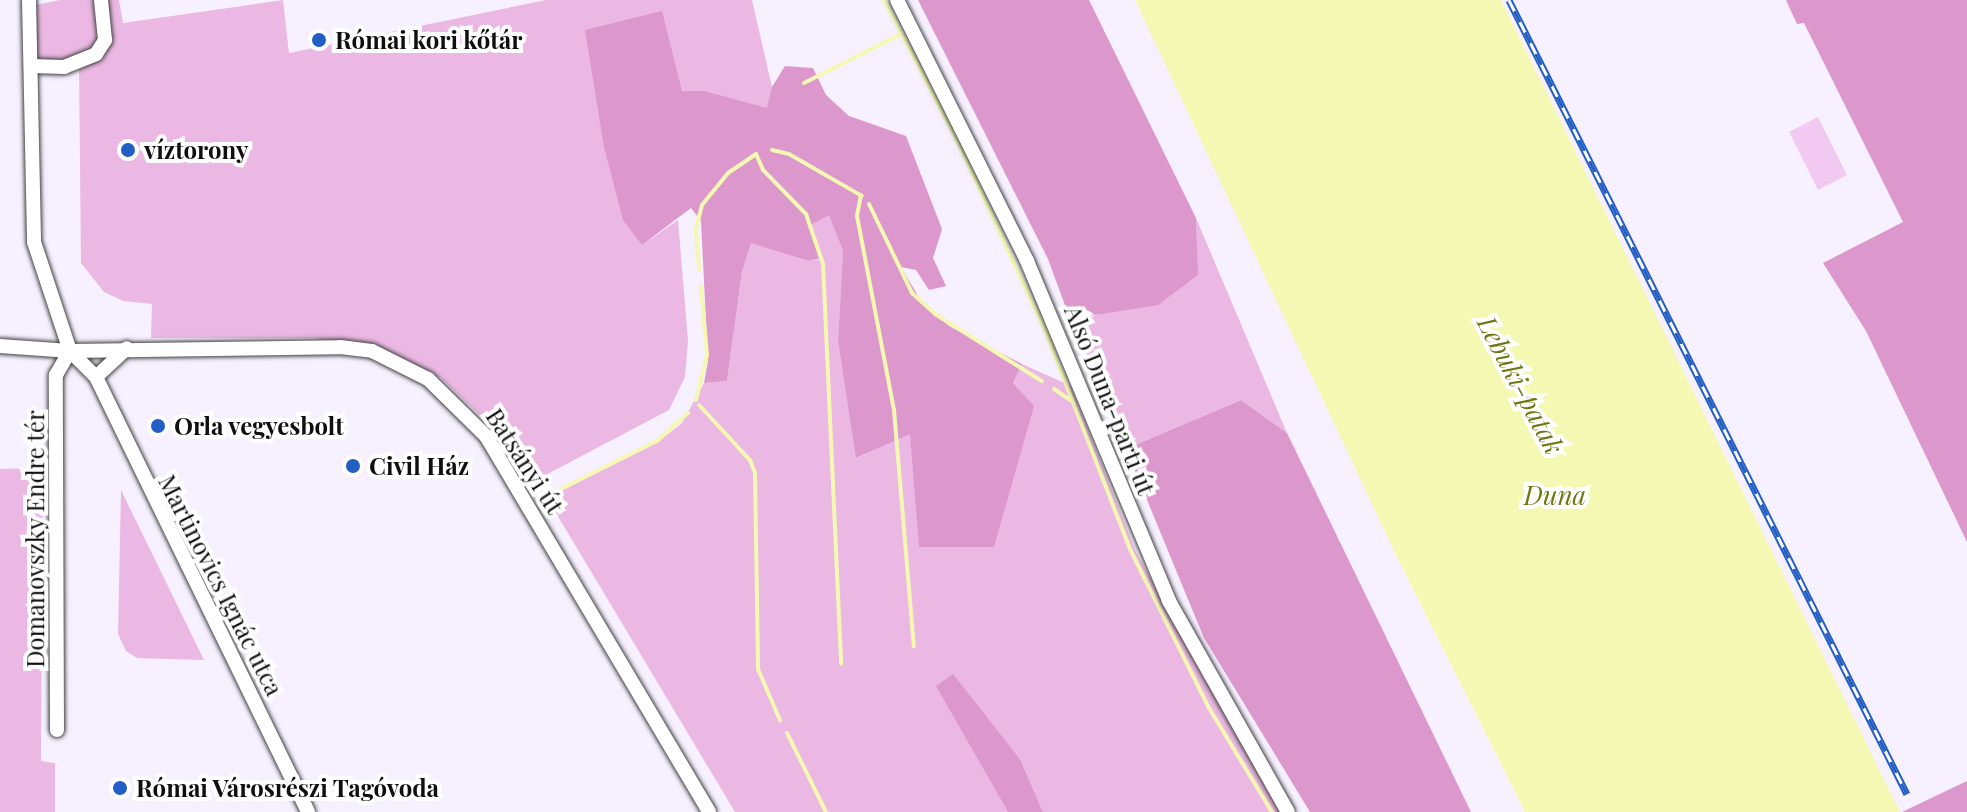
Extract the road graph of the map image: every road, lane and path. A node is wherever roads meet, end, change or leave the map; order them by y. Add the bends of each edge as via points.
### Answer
1 (29, 0) edge
2 (101, 0) edge
3 (897, 0) edge
4 (32, 66) junction
5 (0, 346) edge
6 (127, 348) junction
7 (70, 351) junction
8 (96, 377) junction
9 (57, 730) dead end
10 (308, 812) edge
11 (709, 812) edge
12 (1288, 812) edge

1 - 4 street, Martinovics Ignác utca
2 - 4 street via 105,40 96,54 64,67
3 - 12 street, Alsó Duna-parti út via 1027,261 1169,601
4 - 7 street, Martinovics Ignác utca via 34,242
5 - 7 street, Batsányi út
6 - 7 street, Batsányi út
6 - 8 street
6 - 11 street, Batsányi út via 361,350 409,367 449,395 486,436 526,498
7 - 8 street, Martinovics Ignác utca
7 - 9 street, Domanovszky Endre tér via 56,375
8 - 10 street, Martinovics Ignác utca

